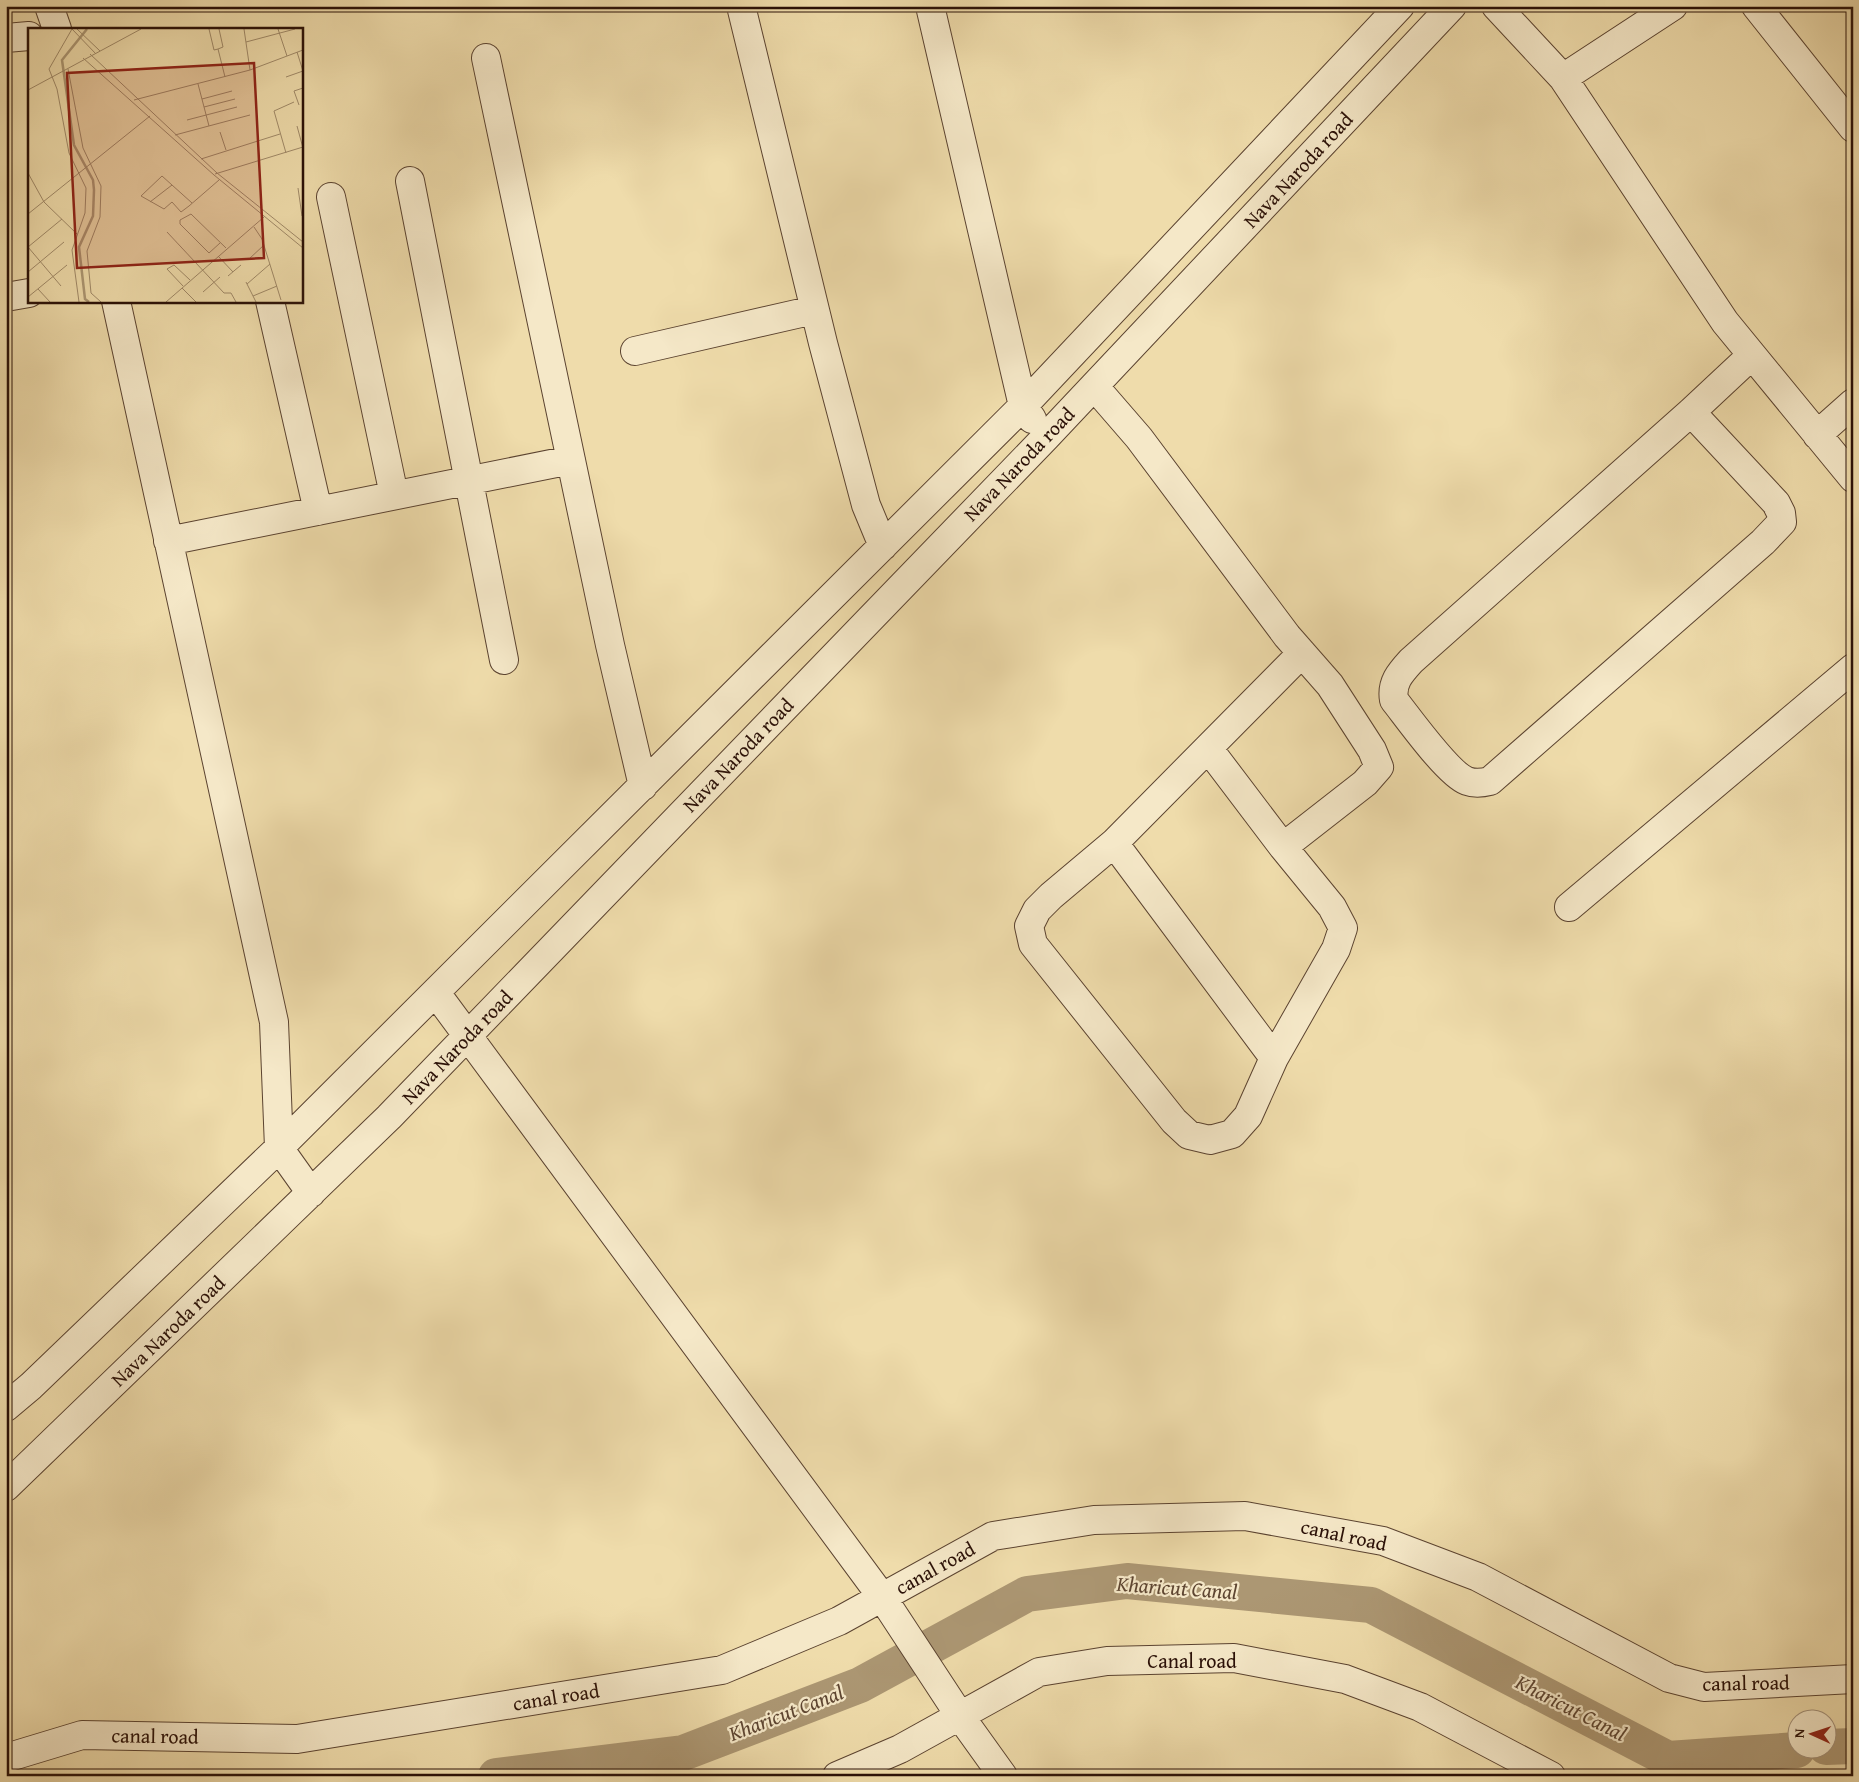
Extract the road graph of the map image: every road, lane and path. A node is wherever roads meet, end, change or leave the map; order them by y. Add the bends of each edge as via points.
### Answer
1 (49, 6) edge
2 (741, 6) edge
3 (930, 6) edge
4 (1400, 6) edge
5 (1452, 6) edge
6 (1496, 6) edge
7 (1673, 6) edge
8 (1756, 6) edge
9 (57, 28) edge
10 (28, 36) edge
11 (6, 38) edge
12 (486, 58) dead end
13 (1563, 78) junction
14 (1853, 128) edge
15 (410, 181) dead end
16 (331, 197) dead end
17 (28, 293) edge
18 (6, 297) edge
19 (116, 302) edge
20 (270, 302) edge
21 (814, 310) junction
22 (634, 350) dead end
23 (1752, 355) junction
24 (1094, 386) junction
25 (1853, 403) edge
26 (1023, 406) junction
27 (1692, 412) junction
28 (1817, 435) junction
29 (1046, 437) junction
30 (570, 460) junction
31 (1853, 478) edge
32 (469, 480) junction
33 (394, 495) junction
34 (318, 511) junction
35 (168, 541) junction
36 (883, 546) junction
37 (1302, 653) junction
38 (504, 660) dead end
39 (1853, 668) edge
40 (1208, 748) junction
41 (643, 786) junction
42 (1114, 843) junction
43 (1283, 847) junction
44 (1569, 908) dead end
45 (436, 993) junction
46 (468, 1036) junction
47 (1274, 1058) junction
48 (279, 1148) junction
49 (311, 1193) junction
50 (6, 1406) edge
51 (6, 1487) edge
52 (882, 1597) junction
53 (1853, 1679) edge
54 (960, 1716) junction
55 (6, 1758) edge
56 (1543, 1774) edge
57 (836, 1776) edge
58 (1003, 1776) edge

1 - 9 street
2 - 21 street
3 - 26 street
4 - 26 street, Nava Naroda road
5 - 24 street, Nava Naroda road
6 - 13 street
7 - 13 street
8 - 14 street
10 - 11 street
12 - 30 street
13 - 23 street via 1725,322
15 - 32 street
16 - 33 street
17 - 18 street
19 - 35 street
20 - 34 street
21 - 22 street
21 - 36 street via 866,505
23 - 27 street
23 - 28 street
24 - 29 street, Nava Naroda road
24 - 37 street via 1139,438
25 - 28 street
26 - 29 street
26 - 36 street, Nava Naroda road
27 - 27 street via 1401,672 1395,681 1394,700 1457,775 1478,784 1490,782 1782,522 1776,502
28 - 31 street
29 - 46 street, Nava Naroda road
30 - 32 street
30 - 41 street
32 - 33 street
32 - 38 street
33 - 34 street
34 - 35 street
35 - 48 street via 274,1022
36 - 41 street, Nava Naroda road
37 - 40 street
37 - 43 street via 1330,685 1372,750 1379,767 1366,783
39 - 44 street
40 - 42 street
40 - 43 street
41 - 45 street, Nava Naroda road
42 - 47 street
42 - 47 street via 1037,910 1029,926 1033,944 1174,1121 1189,1135 1210,1140 1232,1134 1248,1116
43 - 47 street via 1332,908 1343,928 1336,949
45 - 46 street
45 - 48 street, Nava Naroda road
46 - 49 street, Nava Naroda road
46 - 52 street
48 - 49 street
48 - 50 street, Nava Naroda road via 31,1386
49 - 51 street, Nava Naroda road
52 - 53 street, canal road via 993,1536 1094,1520 1245,1516 1383,1541 1478,1577 1669,1678 1704,1687
52 - 54 street
52 - 55 street, canal road via 839,1621 722,1670 297,1739 82,1735
54 - 56 street, Canal road via 1039,1672 1107,1661 1234,1658 1345,1679 1420,1707
54 - 57 street, Canal road via 900,1749
54 - 58 street

